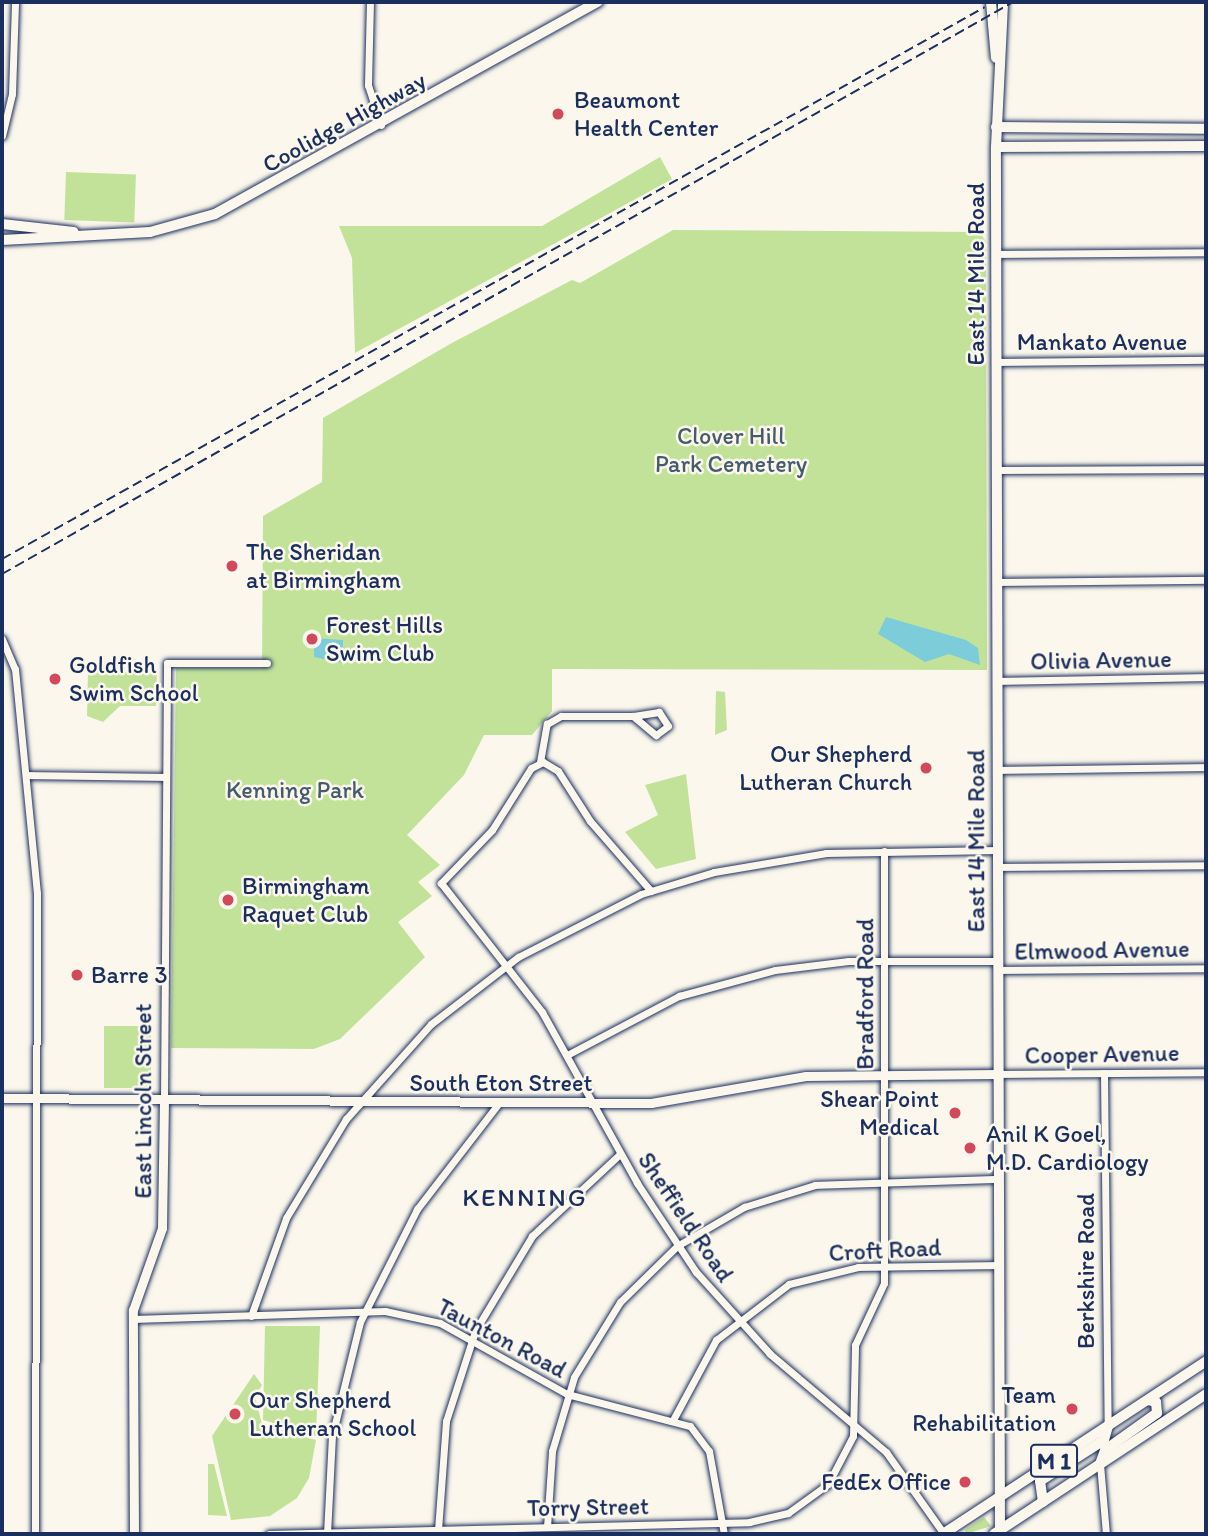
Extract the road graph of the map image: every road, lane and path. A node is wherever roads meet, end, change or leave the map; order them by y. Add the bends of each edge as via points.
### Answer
1 (15, 2) edge
2 (370, 2) edge
3 (598, 2) edge
4 (991, 2) edge
5 (1003, 2) edge
6 (997, 58) junction
7 (382, 126) junction
8 (996, 127) junction
9 (1031, 127) junction
10 (1185, 128) junction
11 (1206, 128) edge
12 (2, 136) edge
13 (1185, 146) junction
14 (1206, 146) edge
15 (996, 147) junction
16 (1027, 148) junction
17 (2, 224) edge
18 (96, 234) junction
19 (2, 240) edge
20 (1206, 252) edge
21 (997, 254) junction
22 (1206, 360) edge
23 (998, 362) junction
24 (1206, 468) edge
25 (998, 470) junction
26 (1206, 580) edge
27 (998, 582) junction
28 (2, 639) edge
29 (267, 663) dead end
30 (1206, 677) edge
31 (997, 681) junction
32 (633, 716) junction
33 (538, 763) junction
34 (1206, 767) edge
35 (996, 770) junction
36 (26, 775) junction
37 (165, 777) junction
38 (997, 850) junction
39 (884, 851) junction
40 (1206, 865) edge
41 (997, 867) junction
42 (651, 891) junction
43 (884, 960) junction
44 (508, 964) junction
45 (997, 965) junction
46 (1206, 968) edge
47 (567, 1055) junction
48 (1206, 1072) edge
49 (1104, 1073) junction
50 (884, 1074) junction
51 (997, 1074) junction
52 (2, 1098) edge
53 (37, 1098) junction
54 (164, 1102) junction
55 (360, 1102) junction
56 (499, 1102) junction
57 (594, 1103) junction
58 (620, 1154) junction
59 (998, 1179) junction
60 (885, 1180) junction
61 (677, 1246) junction
62 (999, 1265) junction
63 (885, 1266) junction
64 (364, 1313) junction
65 (251, 1316) junction
66 (133, 1319) junction
67 (736, 1320) junction
68 (471, 1340) junction
69 (1206, 1361) edge
70 (568, 1394) junction
71 (1206, 1395) edge
72 (1148, 1400) junction
73 (674, 1418) junction
74 (856, 1423) junction
75 (1108, 1426) junction
76 (1100, 1464) junction
77 (1000, 1496) junction
78 (1043, 1502) junction
79 (722, 1522) junction
80 (547, 1527) junction
81 (438, 1530) junction
82 (615, 1530) edge
83 (519, 1531) edge
84 (423, 1532) edge
85 (327, 1533) edge
86 (998, 1533) edge
87 (35, 1534) edge
88 (134, 1534) edge
89 (269, 1534) edge
90 (724, 1534) edge
91 (944, 1534) edge
92 (958, 1534) edge
93 (1106, 1534) edge

1 - 12 street via 12,94
2 - 7 street via 369,85
3 - 7 main road, Coolidge Highway
4 - 6 main road
5 - 6 main road
6 - 8 main road, East 14 Mile Road
7 - 18 main road, Coolidge Highway via 243,202 190,223
8 - 9 main road
8 - 15 main road, East 14 Mile Road
9 - 10 main road
9 - 16 main road via 1021,138
10 - 11 main road
10 - 13 main road via 1193,136
13 - 14 main road
13 - 16 main road
15 - 16 main road
15 - 21 main road, East 14 Mile Road
17 - 18 main road, Coolidge Highway
18 - 19 main road, Coolidge Highway
20 - 21 street
21 - 23 main road, East 14 Mile Road
22 - 23 street, Mankato Avenue
23 - 25 main road, East 14 Mile Road
24 - 25 street
25 - 27 main road, East 14 Mile Road
26 - 27 street
27 - 31 main road, East 14 Mile Road
28 - 36 street via 15,669
29 - 37 street, East Lincoln Street via 167,663
30 - 31 street, Olivia Avenue
31 - 35 main road, East 14 Mile Road
32 - 32 street via 653,734 668,726 659,712
32 - 33 street via 552,719
33 - 42 street via 558,771 590,821
33 - 44 street, Sheffield Road via 492,830 441,883
34 - 35 street
35 - 38 main road, East 14 Mile Road
36 - 37 street
36 - 53 street via 37,893
37 - 54 street, East Lincoln Street
38 - 39 street
38 - 41 main road, East 14 Mile Road
39 - 42 street via 767,860
39 - 43 street, Bradford Road
40 - 41 street
41 - 45 main road, East 14 Mile Road
42 - 44 street
43 - 45 street, Elmwood Avenue
43 - 47 street, Elmwood Avenue via 787,968 709,987 650,1010
43 - 50 street, Bradford Road
44 - 47 street, Sheffield Road
44 - 55 street via 431,1024
45 - 46 street, Elmwood Avenue
45 - 51 main road, East 14 Mile Road
47 - 57 street, Sheffield Road
48 - 49 street, Cooper Avenue
49 - 51 street, Cooper Avenue
49 - 75 street, Berkshire Road
50 - 51 street, South Eton Street
50 - 57 street, South Eton Street via 806,1076 681,1101
50 - 60 street, Bradford Road
51 - 59 main road, East 14 Mile Road
52 - 53 street, South Eton Street
53 - 54 street, South Eton Street
53 - 87 street
54 - 55 street, South Eton Street
54 - 66 street, East Lincoln Street via 162,1228 137,1288
55 - 56 street, South Eton Street
55 - 65 street via 286,1218
56 - 57 street, South Eton Street
56 - 64 street via 417,1209
57 - 58 street, Sheffield Road
58 - 61 street, Sheffield Road
58 - 68 street via 533,1236
59 - 60 street
59 - 62 main road, East 14 Mile Road
60 - 61 street via 815,1185 768,1198
60 - 63 street, Bradford Road
61 - 67 street, Sheffield Road
61 - 70 street via 609,1316
62 - 63 street, Croft Road
62 - 77 main road, East 14 Mile Road
63 - 67 street, Croft Road via 808,1277
63 - 74 street, Bradford Road via 881,1296 855,1345
64 - 65 street, Taunton Road
64 - 68 street, Taunton Road via 427,1319
64 - 85 street via 335,1419
65 - 66 street, Taunton Road
66 - 88 street, East Lincoln Street
67 - 73 street, Croft Road via 701,1361
67 - 74 street, Sheffield Road
68 - 70 street, Taunton Road
68 - 81 street via 445,1429
69 - 72 main road, M 1
70 - 73 street, Taunton Road
70 - 80 street via 550,1466
71 - 76 main road, M 1
72 - 75 main road, M 1
72 - 76 main road via 1156,1402 1157,1413 1105,1450
73 - 79 street via 709,1451
74 - 79 street, Torry Street via 845,1461 809,1502 763,1521
74 - 91 street, Sheffield Road via 902,1470
75 - 77 main road, M 1
75 - 78 main road via 1104,1440 1040,1481
76 - 78 main road, M 1
76 - 93 street
77 - 86 main road, East 14 Mile Road
77 - 91 main road, M 1
78 - 86 main road, M 1
79 - 82 street, Torry Street
79 - 90 street
80 - 82 street, Torry Street
80 - 83 street, Torry Street
81 - 83 street, Torry Street
81 - 84 street, Torry Street
84 - 85 street, Torry Street
85 - 89 street, Torry Street
91 - 92 main road

